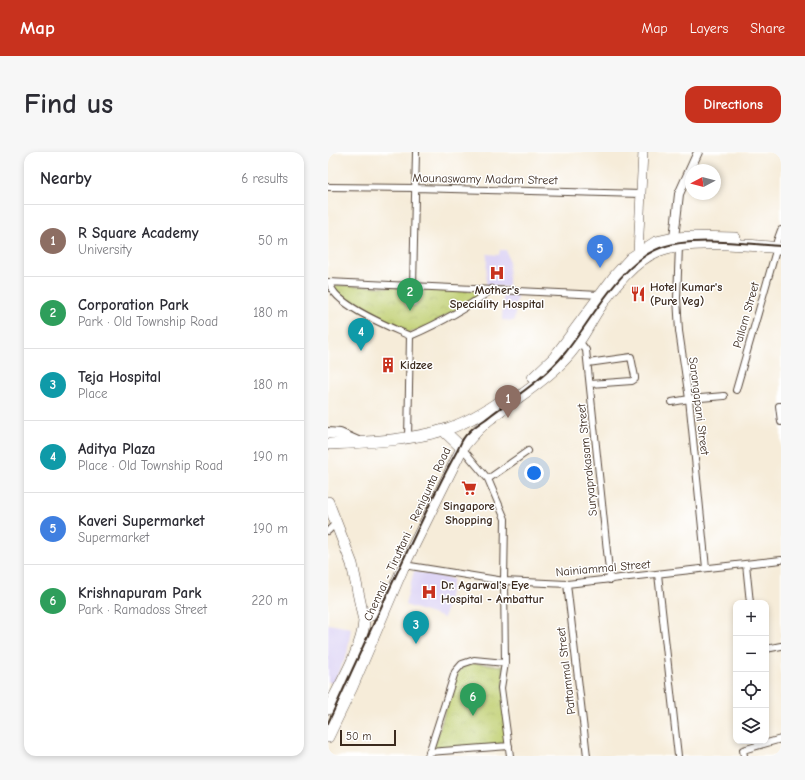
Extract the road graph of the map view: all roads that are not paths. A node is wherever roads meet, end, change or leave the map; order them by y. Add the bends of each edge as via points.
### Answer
1 (416, 152) edge
2 (643, 152) edge
3 (698, 152) edge
4 (328, 188) edge
5 (415, 188) junction
6 (641, 194) junction
7 (781, 230) edge
8 (677, 242) junction
9 (779, 244) edge
10 (638, 253) junction
11 (329, 283) edge
12 (413, 286) junction
13 (492, 289) junction
14 (600, 295) junction
15 (410, 336) junction
16 (579, 341) junction
17 (588, 363) junction
18 (590, 384) junction
19 (736, 390) dead end
20 (724, 396) dead end
21 (689, 399) junction
22 (672, 402) dead end
23 (781, 406) edge
24 (781, 422) edge
25 (443, 430) junction
26 (328, 433) edge
27 (408, 438) junction
28 (358, 442) junction
29 (328, 444) edge
30 (462, 448) junction
31 (528, 451) dead end
32 (488, 479) junction
33 (328, 502) edge
34 (337, 522) junction
35 (328, 531) edge
36 (781, 560) edge
37 (746, 564) junction
38 (404, 565) junction
39 (706, 568) junction
40 (658, 574) junction
41 (610, 580) junction
42 (504, 581) junction
43 (567, 584) junction
44 (750, 600) edge
45 (387, 604) junction
46 (362, 611) junction
47 (781, 646) edge
48 (769, 648) edge
49 (505, 663) junction
50 (328, 709) edge
51 (328, 737) edge
52 (781, 738) edge
53 (509, 746) junction
54 (429, 754) edge
55 (510, 756) edge
56 (587, 756) edge
57 (678, 756) edge
58 (744, 756) edge

1 - 5 street
2 - 6 main road
3 - 8 street via 679,194
4 - 5 street, Mounaswamy Madam Street
5 - 6 street, Mounaswamy Madam Street
5 - 12 street
6 - 10 main road
7 - 9 street, Pallam Street
8 - 9 highway, Chennai - Tiruttani - Renigunta Road via 718,237
8 - 10 highway, Chennai - Tiruttani - Renigunta Road via 656,242
8 - 16 highway, Chennai - Tiruttani - Renigunta Road via 638,262 600,307
8 - 21 street, Sarangapani Street via 678,324
9 - 19 street, Pallam Street
10 - 14 highway, Chennai - Tiruttani - Renigunta Road
11 - 12 street
11 - 15 street via 341,300 375,321
12 - 13 street
13 - 14 street
13 - 15 street via 452,317
14 - 25 highway, Chennai - Tiruttani - Renigunta Road via 558,352 534,378 487,411
15 - 27 street
16 - 17 street, Suryaprakasam Street via 586,350
16 - 30 highway, Chennai - Tiruttani - Renigunta Road via 559,364 536,385 490,418
17 - 18 street, Suryaprakasam Street
17 - 18 street via 631,357 635,376 632,381
18 - 41 street, Suryaprakasam Street
20 - 21 street
21 - 22 street
21 - 39 street, Sarangapani Street
23 - 24 street via 778,406
25 - 27 highway, Chennai - Tiruttani - Renigunta Road
25 - 30 highway
26 - 28 main road via 340,434
27 - 28 highway, Chennai - Tiruttani - Renigunta Road
28 - 29 highway, Chennai - Tiruttani - Renigunta Road
30 - 32 street
30 - 38 highway, Chennai - Tiruttani - Renigunta Road
31 - 32 street
32 - 42 street via 505,519
33 - 34 highway, Chennai - Tiruttani - Renigunta Road
34 - 35 street
34 - 46 highway, Chennai - Tiruttani - Renigunta Road via 352,564
36 - 37 street, Nainiammal Street
37 - 39 street, Nainiammal Street
37 - 44 street
38 - 42 street, Nainiammal Street
38 - 45 highway, Chennai - Tiruttani - Renigunta Road
39 - 40 street, Nainiammal Street
40 - 41 street, Nainiammal Street
40 - 57 street
41 - 43 street, Nainiammal Street
42 - 43 street, Nainiammal Street
42 - 49 street
43 - 56 street, Pattammal Street
45 - 46 highway via 369,616
45 - 51 highway, Chennai - Tiruttani - Renigunta Road
46 - 50 highway, Chennai - Tiruttani - Renigunta Road via 364,630
47 - 48 street
49 - 53 street via 501,688
49 - 54 street via 474,660 462,664 455,672
52 - 58 street via 743,750
53 - 54 street
53 - 55 street

